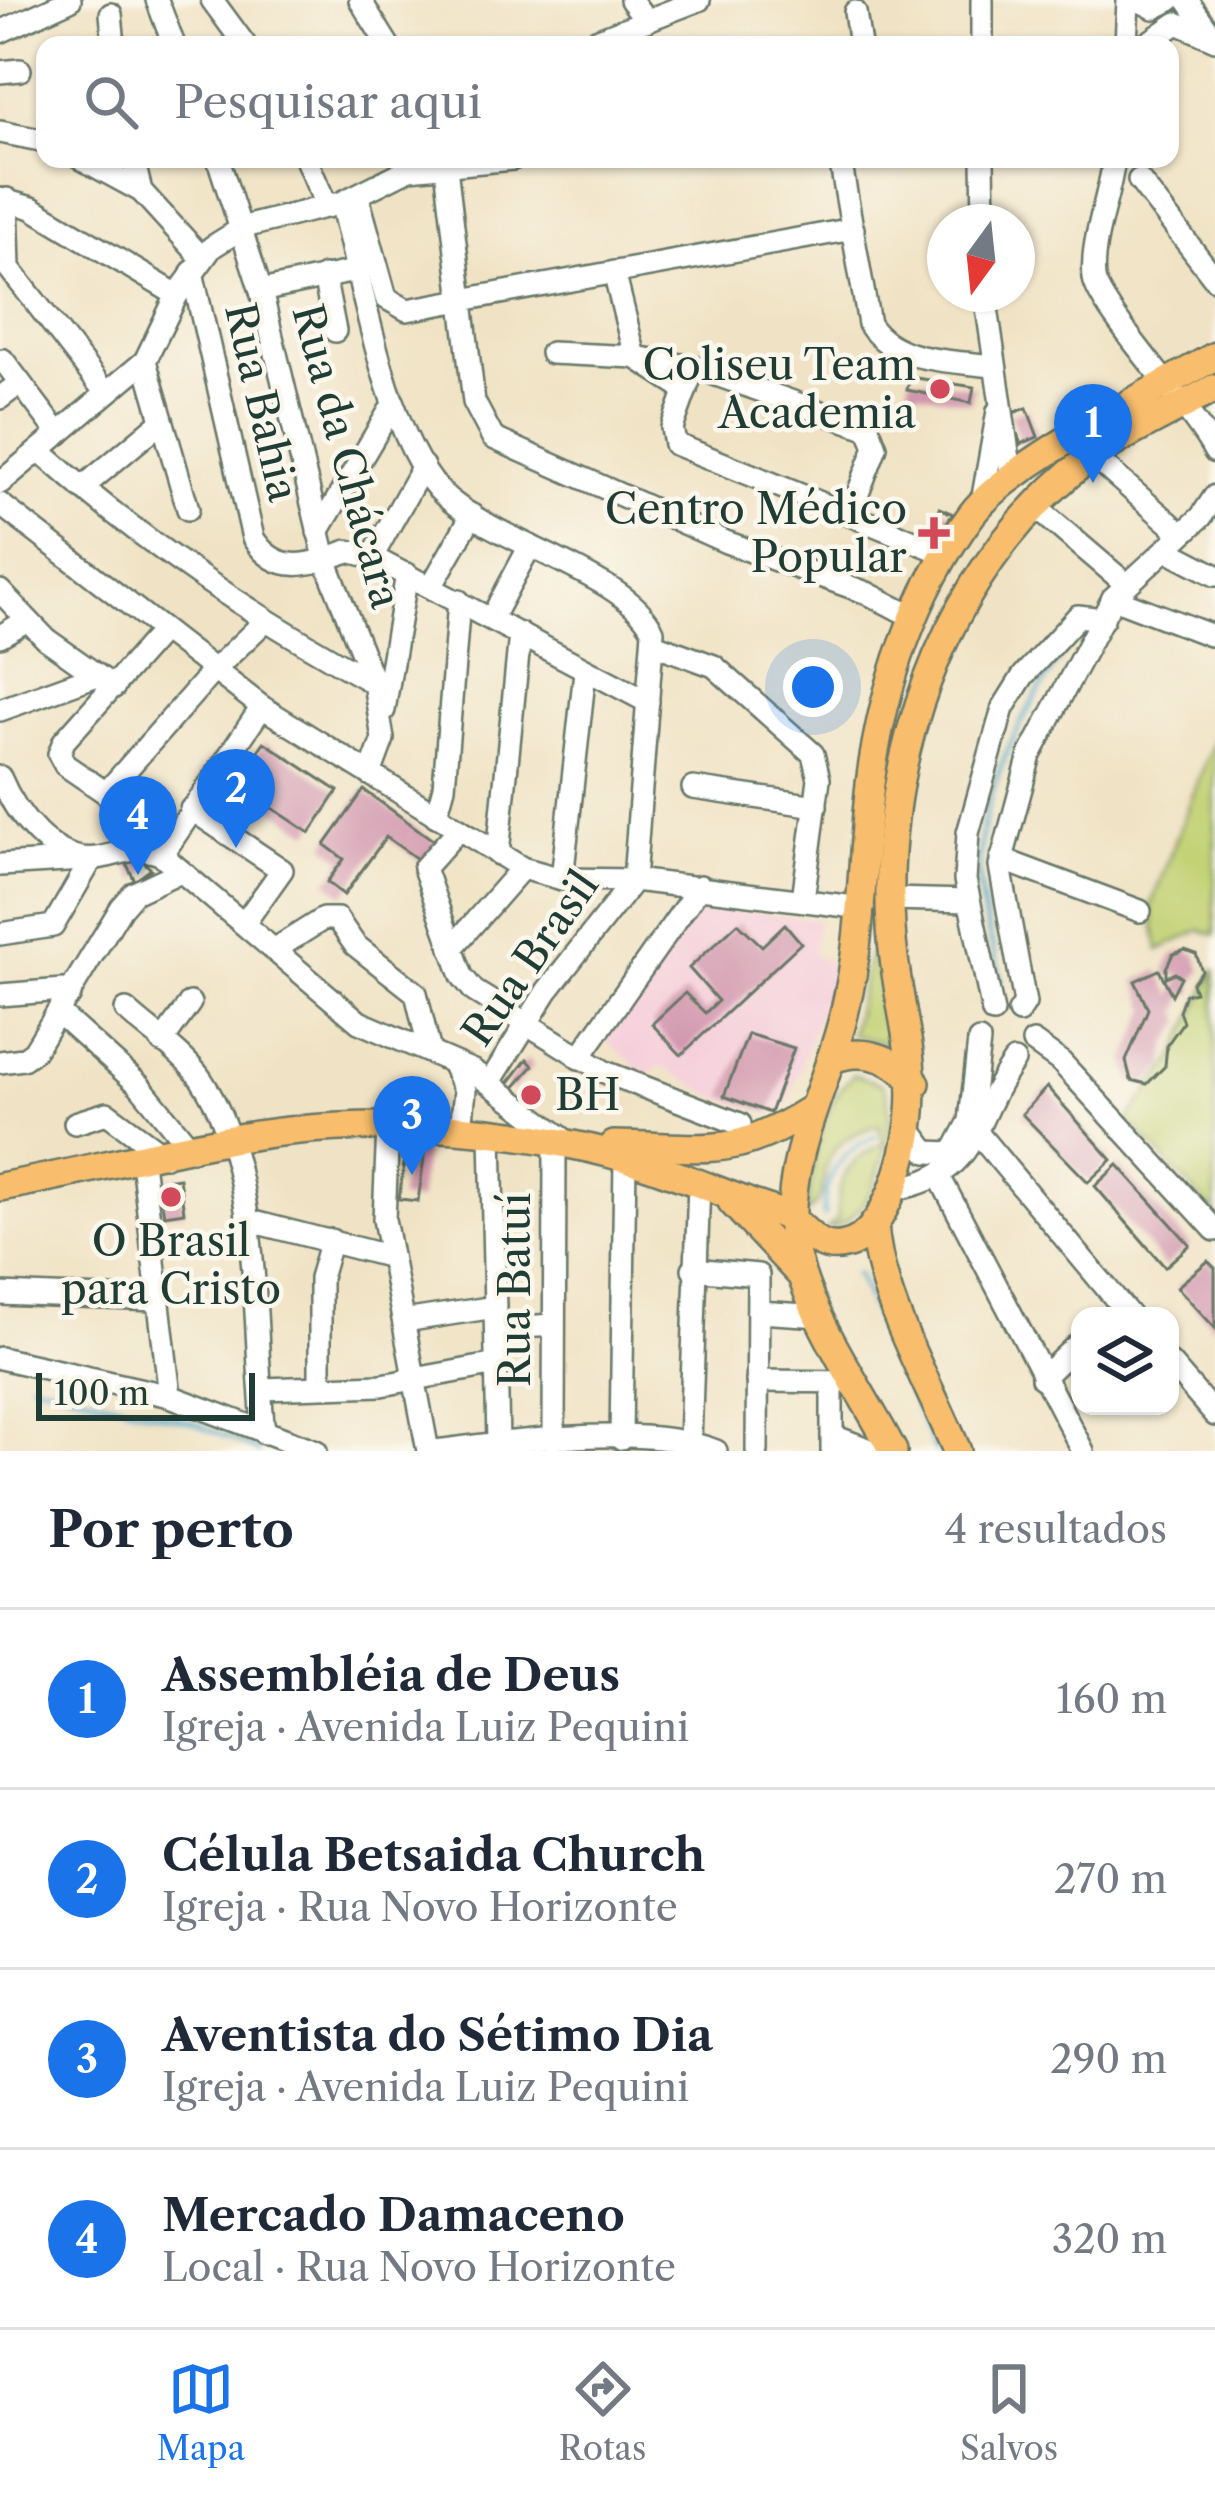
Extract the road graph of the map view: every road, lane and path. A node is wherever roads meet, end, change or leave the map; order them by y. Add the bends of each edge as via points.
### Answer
1 (70, 0) edge
2 (157, 0) edge
3 (212, 0) edge
4 (631, 0) edge
5 (699, 0) edge
6 (982, 0) edge
7 (1128, 0) edge
8 (1138, 0) edge
9 (1170, 0) edge
10 (1187, 0) edge
11 (362, 1) edge
12 (855, 12) dead end
13 (111, 14) dead end
14 (647, 21) junction
15 (0, 32) edge
16 (113, 36) edge
17 (171, 36) edge
18 (238, 36) edge
19 (383, 36) edge
20 (607, 36) edge
21 (859, 36) edge
22 (982, 36) edge
23 (1126, 36) edge
24 (1158, 36) edge
25 (1215, 40) edge
26 (0, 132) edge
27 (36, 139) edge
28 (99, 168) edge
29 (135, 168) edge
30 (221, 168) edge
31 (314, 168) edge
32 (416, 168) edge
33 (446, 168) edge
34 (842, 168) edge
35 (983, 168) edge
36 (1112, 168) edge
37 (1139, 179) dead end
38 (140, 190) junction
39 (3, 199) edge
40 (342, 202) junction
41 (984, 204) edge
42 (244, 227) junction
43 (853, 229) junction
44 (197, 265) junction
45 (359, 270) junction
46 (614, 272) junction
47 (324, 276) junction
48 (1215, 279) edge
49 (261, 291) junction
50 (177, 296) junction
51 (459, 298) junction
52 (987, 312) edge
53 (335, 331) dead end
54 (551, 353) dead end
55 (635, 356) junction
56 (1215, 356) edge
57 (3, 360) edge
58 (145, 361) junction
59 (992, 366) junction
60 (694, 367) junction
61 (20, 383) junction
62 (1215, 388) edge
63 (686, 390) junction
64 (106, 393) junction
65 (1178, 393) junction
66 (0, 398) edge
67 (394, 403) junction
68 (998, 410) junction
69 (161, 422) junction
70 (58, 434) junction
71 (40, 451) junction
72 (1215, 452) edge
73 (1094, 457) junction
74 (423, 466) junction
75 (1012, 480) junction
76 (0, 483) edge
77 (82, 488) junction
78 (1215, 496) edge
79 (982, 502) junction
80 (0, 505) edge
81 (1036, 508) junction
82 (188, 509) dead end
83 (472, 514) junction
84 (850, 514) junction
85 (1173, 526) dead end
86 (319, 532) junction
87 (530, 546) junction
88 (946, 554) junction
89 (1162, 554) junction
90 (372, 557) junction
91 (326, 562) junction
92 (407, 574) junction
93 (1215, 575) edge
94 (975, 583) junction
95 (431, 587) junction
96 (0, 591) edge
97 (1114, 601) junction
98 (459, 602) junction
99 (1143, 611) junction
100 (915, 618) junction
101 (491, 619) junction
102 (26, 621) junction
103 (264, 622) junction
104 (162, 632) junction
105 (520, 634) junction
106 (0, 637) edge
107 (1210, 637) edge
108 (654, 644) junction
109 (213, 671) junction
110 (585, 671) junction
111 (106, 681) junction
112 (374, 683) junction
113 (649, 702) junction
114 (262, 707) junction
115 (0, 710) edge
116 (382, 720) junction
117 (370, 773) junction
118 (0, 777) edge
119 (693, 788) dead end
120 (106, 793) junction
121 (5, 803) edge
122 (816, 806) junction
123 (190, 809) junction
124 (436, 816) junction
125 (459, 829) junction
126 (155, 852) junction
127 (498, 854) junction
128 (92, 859) junction
129 (1000, 859) junction
130 (0, 865) edge
131 (522, 868) junction
132 (181, 872) junction
133 (562, 879) junction
134 (634, 880) junction
135 (700, 886) junction
136 (803, 899) junction
137 (890, 899) junction
138 (969, 901) junction
139 (862, 908) junction
140 (1140, 911) dead end
141 (245, 922) junction
142 (0, 934) edge
143 (277, 948) junction
144 (452, 948) junction
145 (0, 994) edge
146 (190, 1003) dead end
147 (65, 1004) junction
148 (126, 1010) dead end
149 (993, 1012) junction
150 (1019, 1012) junction
151 (526, 1025) junction
152 (162, 1042) junction
153 (979, 1042) junction
154 (1033, 1042) junction
155 (430, 1052) junction
156 (579, 1058) junction
157 (830, 1060) junction
158 (0, 1061) edge
159 (1014, 1061) junction
160 (452, 1062) junction
161 (490, 1082) junction
162 (916, 1083) junction
163 (514, 1100) junction
164 (810, 1110) junction
165 (462, 1117) junction
166 (75, 1123) dead end
167 (740, 1124) dead end
168 (388, 1128) junction
169 (911, 1132) junction
170 (502, 1134) junction
171 (979, 1135) junction
172 (229, 1143) junction
173 (567, 1144) junction
174 (166, 1155) junction
175 (625, 1159) junction
176 (940, 1178) junction
177 (708, 1186) junction
178 (0, 1187) edge
179 (892, 1190) junction
180 (246, 1220) junction
181 (792, 1220) junction
182 (874, 1224) junction
183 (1215, 1230) edge
184 (331, 1240) junction
185 (391, 1257) junction
186 (693, 1269) junction
187 (800, 1274) junction
188 (0, 1294) edge
189 (157, 1300) junction
190 (1115, 1307) edge
191 (758, 1312) junction
192 (821, 1316) junction
193 (496, 1318) junction
194 (404, 1321) junction
195 (552, 1325) junction
196 (1071, 1351) edge
197 (0, 1358) edge
198 (497, 1364) junction
199 (1179, 1373) edge
200 (1042, 1378) junction
201 (416, 1381) junction
202 (757, 1381) junction
203 (844, 1382) junction
204 (320, 1386) junction
205 (262, 1389) junction
206 (170, 1396) junction
207 (1215, 1415) edge
208 (264, 1433) junction
209 (621, 1438) junction
210 (554, 1439) junction
211 (498, 1442) junction
212 (690, 1443) junction
213 (832, 1443) edge
214 (316, 1451) edge
215 (431, 1451) edge
216 (716, 1451) edge
217 (757, 1451) edge
218 (873, 1451) edge
219 (893, 1451) edge
220 (957, 1451) edge
221 (1083, 1451) edge

1 - 15 street
2 - 17 street
3 - 18 street
4 - 14 street
5 - 14 street
6 - 22 street
7 - 23 street
8 - 9 street via 1154,8
10 - 25 street
11 - 19 street
12 - 21 street
13 - 16 street
14 - 20 street
24 - 25 street via 1177,23
26 - 27 street
28 - 38 street
29 - 38 street
30 - 42 street, Rua da Chácara
31 - 40 street
32 - 40 street
33 - 51 street
34 - 43 street
35 - 41 street
36 - 65 street via 1096,287
37 - 48 street
38 - 44 street
39 - 50 street via 32,208
39 - 64 street via 9,268
40 - 42 street
40 - 45 street
40 - 51 street via 392,306
42 - 44 street
42 - 49 street, Rua da Chácara
43 - 46 street
43 - 59 street via 869,324 879,339 911,355
44 - 50 street
44 - 91 street, Rua Bahia via 253,538 275,561
45 - 47 street
45 - 67 street
46 - 51 street
46 - 55 street
47 - 49 street
47 - 53 street
49 - 86 street, Rua da Chácara
50 - 58 street
51 - 100 street via 474,402 493,438
52 - 59 street
54 - 55 street
55 - 60 street
55 - 63 street
56 - 65 main road
57 - 61 street
58 - 64 street
58 - 69 street
59 - 68 street
60 - 63 street
60 - 84 street via 875,433
61 - 66 street
61 - 70 street
62 - 65 main road
63 - 84 street via 672,428 675,444
64 - 70 street
65 - 72 street
65 - 73 main road
65 - 75 main road
67 - 74 street
67 - 86 street
68 - 75 street
68 - 79 street
69 - 77 street
69 - 82 street
70 - 71 street
71 - 76 street
71 - 77 street
73 - 81 main road
73 - 85 street
74 - 83 street
74 - 90 street
75 - 79 main road
75 - 94 main road
77 - 103 street
78 - 89 street
79 - 88 main road
80 - 104 street
81 - 94 main road
81 - 97 street
83 - 87 street
83 - 95 street
84 - 88 street
86 - 91 street, Rua da Chácara
87 - 101 street
87 - 108 street via 641,613
88 - 100 main road
89 - 93 street
89 - 97 street
89 - 99 street
90 - 91 street, Rua Bahia via 348,551
90 - 92 street
91 - 112 street, Rua da Chácara
92 - 95 street
92 - 116 street
94 - 137 main road via 903,756
95 - 98 street
96 - 102 street
97 - 99 street
97 - 129 street via 1038,736
97 - 138 street via 1078,616 1023,676 994,725 965,845
98 - 101 street
98 - 124 street
99 - 107 street
100 - 139 main road via 878,739
101 - 105 street
102 - 106 street
102 - 111 street
103 - 109 street
103 - 112 street
104 - 109 street
104 - 111 street
105 - 110 street
105 - 127 street
108 - 113 street
108 - 122 street via 714,666 804,745 818,767
109 - 114 street
109 - 120 street
110 - 113 street
110 - 133 street
111 - 115 street
111 - 120 street via 59,754
112 - 116 street, Rua da Chácara
113 - 134 street
114 - 117 street
114 - 123 street
116 - 117 street, Rua da Chácara
117 - 124 street
118 - 121 street
119 - 122 street
120 - 126 street
121 - 128 street via 42,837
122 - 136 street
123 - 126 street
123 - 141 street via 282,871
124 - 125 street
125 - 127 street
125 - 144 street via 424,868
126 - 128 street
126 - 132 street
127 - 131 street
128 - 130 street
128 - 142 street via 53,926
129 - 140 street
129 - 150 street via 1024,1003
131 - 133 street
131 - 144 street
132 - 141 street
132 - 147 street via 134,893
133 - 134 street
134 - 135 street
134 - 151 street, Rua Brasil
135 - 136 street
135 - 156 street
136 - 139 street
137 - 138 street
137 - 162 main road
138 - 149 street
139 - 157 main road
141 - 143 street
143 - 155 street via 358,1022
143 - 155 street via 323,919 337,919 355,945 416,993
144 - 151 street via 467,984
145 - 147 street via 63,990
146 - 152 street
147 - 158 street via 29,1057
147 - 174 street via 139,1085
148 - 152 street
149 - 150 street
149 - 153 street
150 - 154 street
151 - 156 street
151 - 161 street, Rua Brasil
152 - 172 street via 198,1074
153 - 159 street via 997,1060
153 - 169 street via 970,1120 953,1153 927,1152
154 - 159 street
154 - 183 street via 1061,1062
155 - 160 street
156 - 167 street
157 - 162 main road via 881,1058
157 - 164 main road
159 - 171 street via 987,1102
160 - 161 street
160 - 165 street via 464,1081
161 - 163 street
162 - 169 main road
163 - 165 street via 487,1092
163 - 170 street via 520,1116
163 - 173 street
164 - 173 main road via 729,1149
164 - 181 main road via 793,1174
165 - 168 main road
165 - 170 main road
166 - 174 street via 107,1113
168 - 172 main road via 293,1130
168 - 185 street via 383,1201
169 - 179 main road
170 - 173 main road
170 - 193 street
171 - 176 street
171 - 190 street
172 - 174 main road
172 - 180 street
173 - 175 main road
173 - 195 street, Rua Batuí
174 - 178 main road
174 - 189 street
175 - 177 main road
175 - 209 street
176 - 179 street
176 - 200 street
177 - 181 main road
177 - 186 street
177 - 187 main road
179 - 182 main road
180 - 184 street
180 - 205 street
181 - 182 main road via 832,1246 857,1240
181 - 187 main road
182 - 220 main road via 877,1253
184 - 185 street
184 - 204 street via 320,1278
185 - 194 street
186 - 191 street via 756,1273
186 - 212 street
187 - 192 main road
188 - 189 street
189 - 206 street
191 - 192 street
191 - 202 street
192 - 203 main road
193 - 194 street
193 - 195 street
193 - 198 street
194 - 201 street
195 - 210 street, Rua Batuí
196 - 200 street
197 - 206 street
198 - 201 street
198 - 211 street
199 - 207 street
200 - 221 street
201 - 204 street
201 - 215 street
202 - 203 street
202 - 217 street
203 - 213 street
203 - 219 main road
204 - 205 street
205 - 208 street
206 - 208 street
208 - 214 street
209 - 210 street
209 - 212 street
210 - 211 street
211 - 215 street
212 - 216 street
213 - 218 street

